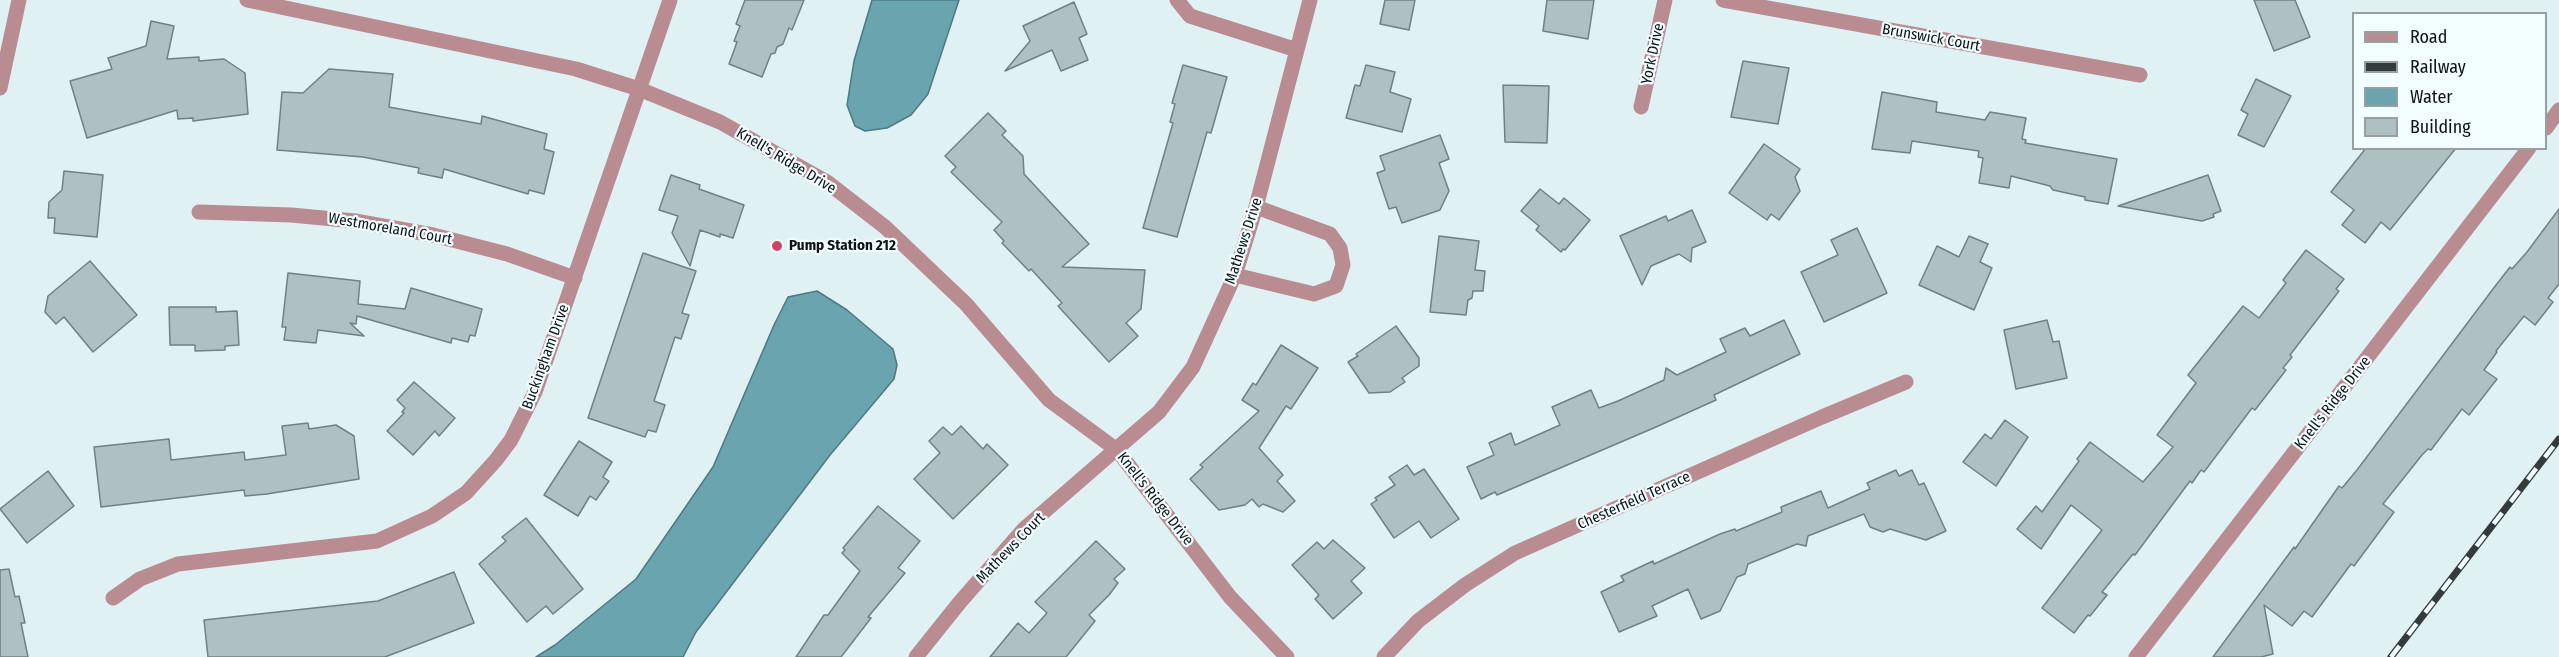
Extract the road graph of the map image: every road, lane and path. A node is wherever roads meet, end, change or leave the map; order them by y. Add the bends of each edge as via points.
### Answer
1 (19, 0) edge
2 (247, 0) edge
3 (670, 0) edge
4 (1177, 0) edge
5 (1310, 0) edge
6 (1665, 0) edge
7 (1723, 0) edge
8 (1297, 50) junction
9 (2140, 75) dead end
10 (0, 88) edge
11 (639, 89) junction
12 (1641, 107) dead end
13 (2559, 110) edge
14 (2547, 127) edge
15 (2527, 150) edge
16 (1256, 207) junction
17 (199, 212) dead end
18 (1235, 275) junction
19 (574, 278) junction
20 (1906, 382) dead end
21 (1117, 450) junction
22 (113, 598) dead end
23 (916, 657) edge
24 (1287, 657) edge
25 (1384, 657) edge
26 (2136, 657) edge

1 - 10 street
2 - 11 street, Knell's Ridge Drive via 576,69
3 - 11 street, Buckingham Drive
4 - 8 street via 1190,16
5 - 8 street, Mathews Drive
6 - 12 street, York Drive
7 - 9 street, Brunswick Court
8 - 16 street, Mathews Drive
11 - 19 street, Buckingham Drive
11 - 21 street, Knell's Ridge Drive via 720,122 827,182 885,227 966,304 1049,400
13 - 14 street
15 - 26 street, Knell's Ridge Drive
16 - 18 street, Mathews Drive
16 - 18 street via 1330,234 1340,248 1343,265 1336,286 1314,294
17 - 19 street, Westmoreland Court via 291,215 366,223 507,254
18 - 21 street, Mathews Drive via 1193,367 1159,412
19 - 22 street, Buckingham Drive via 525,416 496,460 466,493 449,505 377,542 178,564 140,579
20 - 25 street, Chesterfield Terrace via 1515,553 1464,585 1418,621
21 - 23 street, Mathews Court via 1024,529
21 - 24 street, Knell's Ridge Drive via 1230,597

